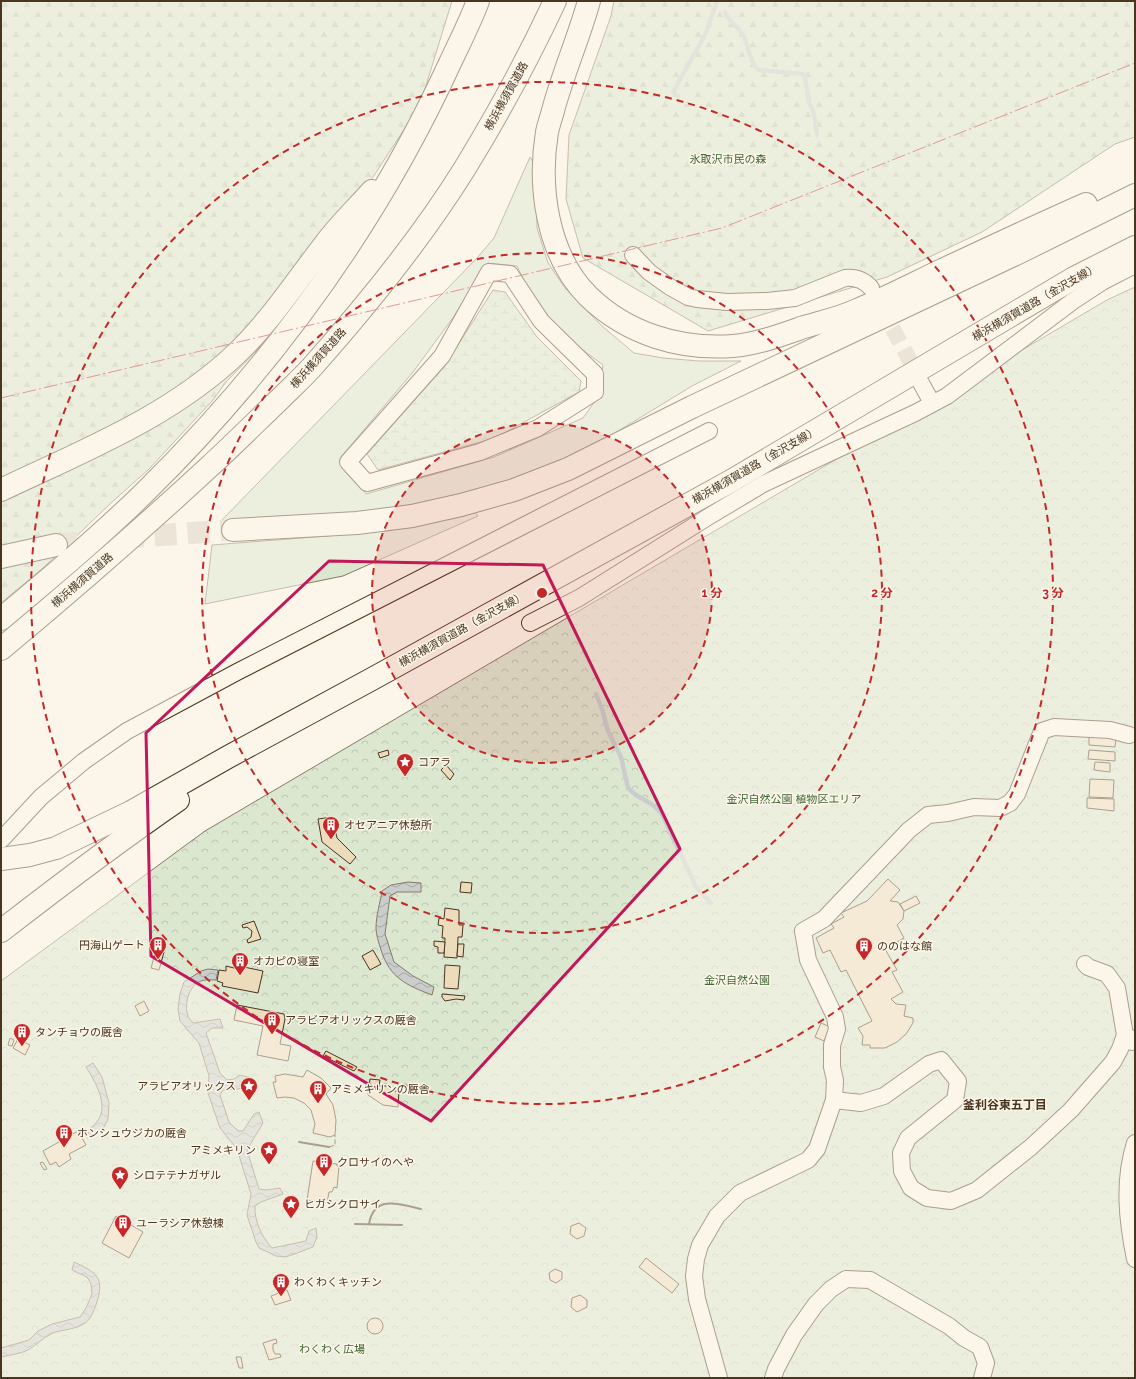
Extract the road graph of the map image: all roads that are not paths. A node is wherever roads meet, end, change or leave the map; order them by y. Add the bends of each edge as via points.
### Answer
1 (478, 1) edge
2 (555, 1) edge
3 (589, 1) edge
4 (405, 154) junction
5 (1135, 184) edge
6 (1135, 195) edge
7 (1135, 247) edge
8 (633, 255) dead end
9 (1135, 265) edge
10 (489, 272) joint
11 (871, 288) dead end
12 (922, 383) tunnel mouth
13 (932, 403) junction
14 (709, 431) dead end
15 (1, 490) edge
16 (233, 530) tunnel mouth
17 (56, 545) tunnel mouth
18 (1, 557) edge
19 (1, 619) edge
20 (530, 623) dead end
21 (1, 649) edge
22 (372, 679) junction
23 (1129, 735) dead end
24 (1, 840) edge
25 (1, 859) edge
26 (1, 931) edge
27 (1085, 964) dead end
28 (1132, 1040) edge
29 (834, 1100) junction
30 (1135, 1143) edge
31 (1135, 1258) edge
32 (719, 1378) edge
33 (773, 1378) edge
34 (982, 1378) edge

1 - 4 highway, 横浜横須賀道路 via 438,91
2 - 21 highway, 横浜横須賀道路 via 505,100 464,170 371,298 336,339 261,418 162,511
3 - 5 highway via 561,82 548,131 544,194 553,237 581,289 623,323 654,338 686,345 736,346 767,339 855,311 1015,235
4 - 15 highway via 327,242 259,330 209,378 136,425
4 - 19 highway, 横浜横須賀道路 via 323,284 277,346 201,434 144,493 82,551
6 - 16 highway via 568,469 521,487 412,516 350,523
7 - 22 highway, 横浜横須賀道路（金沢支線） via 1074,278 731,481
8 - 11 lane via 649,272 670,287 697,299 739,303 795,298 838,280 853,277 866,282
9 - 13 lane via 1102,282 1074,301 947,396
10 - 10 lane via 510,274 541,321 595,374 595,392 538,428 480,452 367,483 348,462 442,356
12 - 13 lane
13 - 20 lane via 763,484 579,598
14 - 24 lane via 127,731 84,761 41,798
17 - 18 highway
22 - 25 highway via 131,812 76,839 30,855
22 - 26 highway via 191,792 118,842
23 - 29 lane via 1110,730 1054,727 1042,731 1017,794 1010,803 1000,808 974,807 928,815 909,830 824,919 804,931 808,960 835,1017 837,1029 832,1045
27 - 28 lane via 1107,974 1117,988
28 - 29 lane via 1120,1048 1113,1062 1071,1110 1030,1147 977,1190 951,1202 927,1198 911,1188 902,1171 901,1153 908,1138 955,1100 958,1081 941,1060 929,1064 884,1096 861,1103
29 - 32 lane via 821,1140 808,1160 740,1193 717,1216 700,1245 694,1276 696,1299
30 - 31 lane via 1127,1188 1129,1228
33 - 34 lane via 794,1335 816,1304 846,1279 870,1280 980,1347 986,1363

